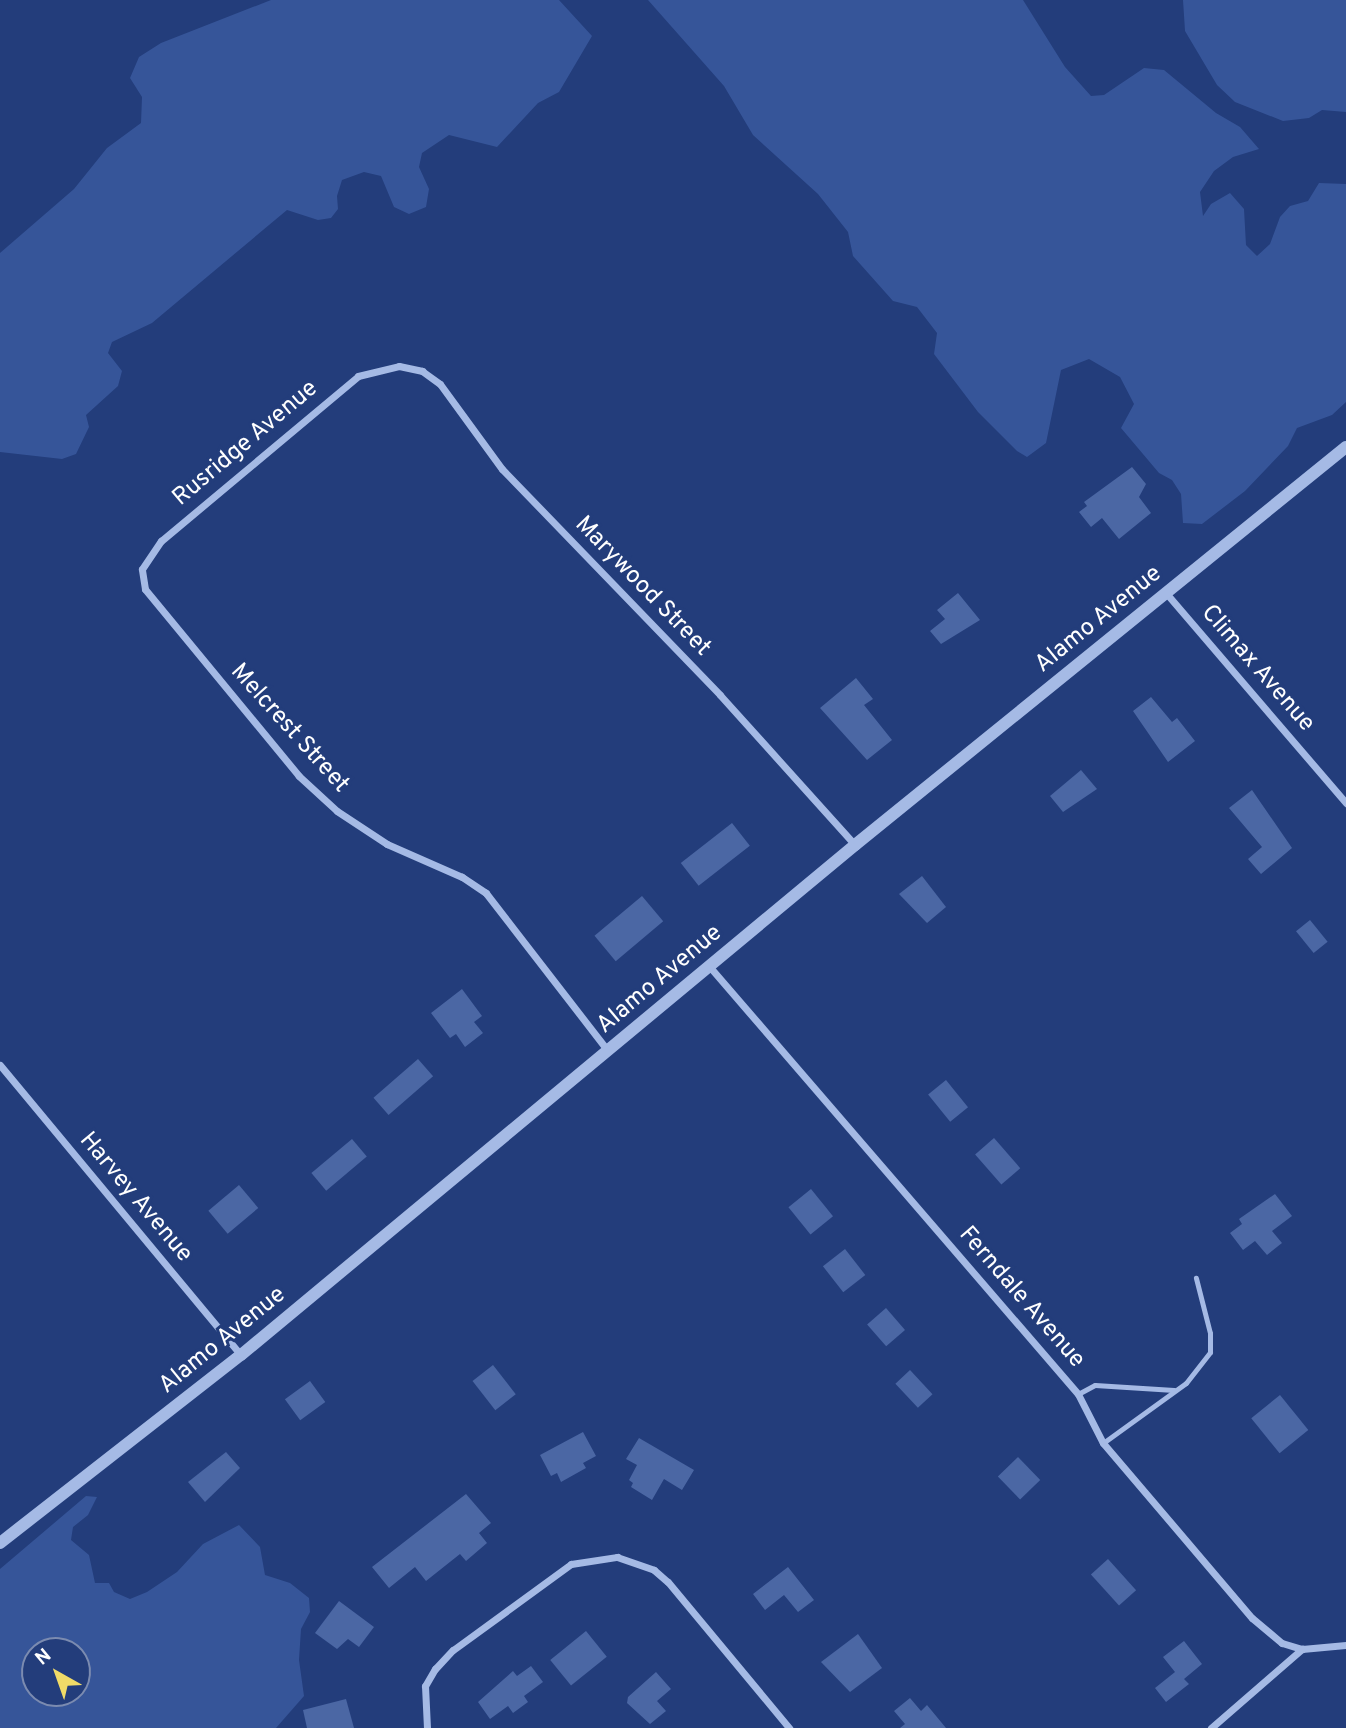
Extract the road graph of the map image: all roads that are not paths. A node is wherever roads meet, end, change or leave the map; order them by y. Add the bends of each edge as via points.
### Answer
1 (398, 366) joint
2 (1346, 447) edge
3 (142, 579) joint
4 (1166, 593) junction
5 (1346, 803) edge
6 (855, 845) junction
7 (709, 966) junction
8 (608, 1051) junction
9 (0, 1065) edge
10 (1196, 1278) dead end
11 (241, 1355) junction
12 (1175, 1391) junction
13 (1078, 1394) junction
14 (1102, 1443) junction
15 (0, 1544) edge
16 (1346, 1645) edge
17 (1302, 1649) junction
18 (427, 1728) edge
19 (789, 1728) edge
20 (1211, 1728) edge

1 - 3 street, Rusridge Avenue via 358,376 161,541 147,558
1 - 6 street, Marywood Street via 422,372 440,384 502,469 710,685
2 - 4 street, Alamo Avenue
3 - 8 street, Melcrest Street via 150,598 299,776 337,811 387,844 462,877 486,893
4 - 5 street, Climax Avenue
4 - 6 street, Alamo Avenue
6 - 7 street, Alamo Avenue
7 - 8 street, Alamo Avenue
7 - 13 street, Ferndale Avenue
8 - 11 street, Alamo Avenue
9 - 11 street, Harvey Avenue
10 - 12 lane via 1210,1333 1210,1352 1201,1368
11 - 15 street, Alamo Avenue
12 - 13 lane via 1095,1385
12 - 14 lane
13 - 14 street, Ferndale Avenue
14 - 17 street, Ferndale Avenue via 1252,1618 1282,1643
16 - 17 street
17 - 20 street
18 - 19 street via 425,1686 435,1669 551,1578 586,1559 617,1557 654,1570

